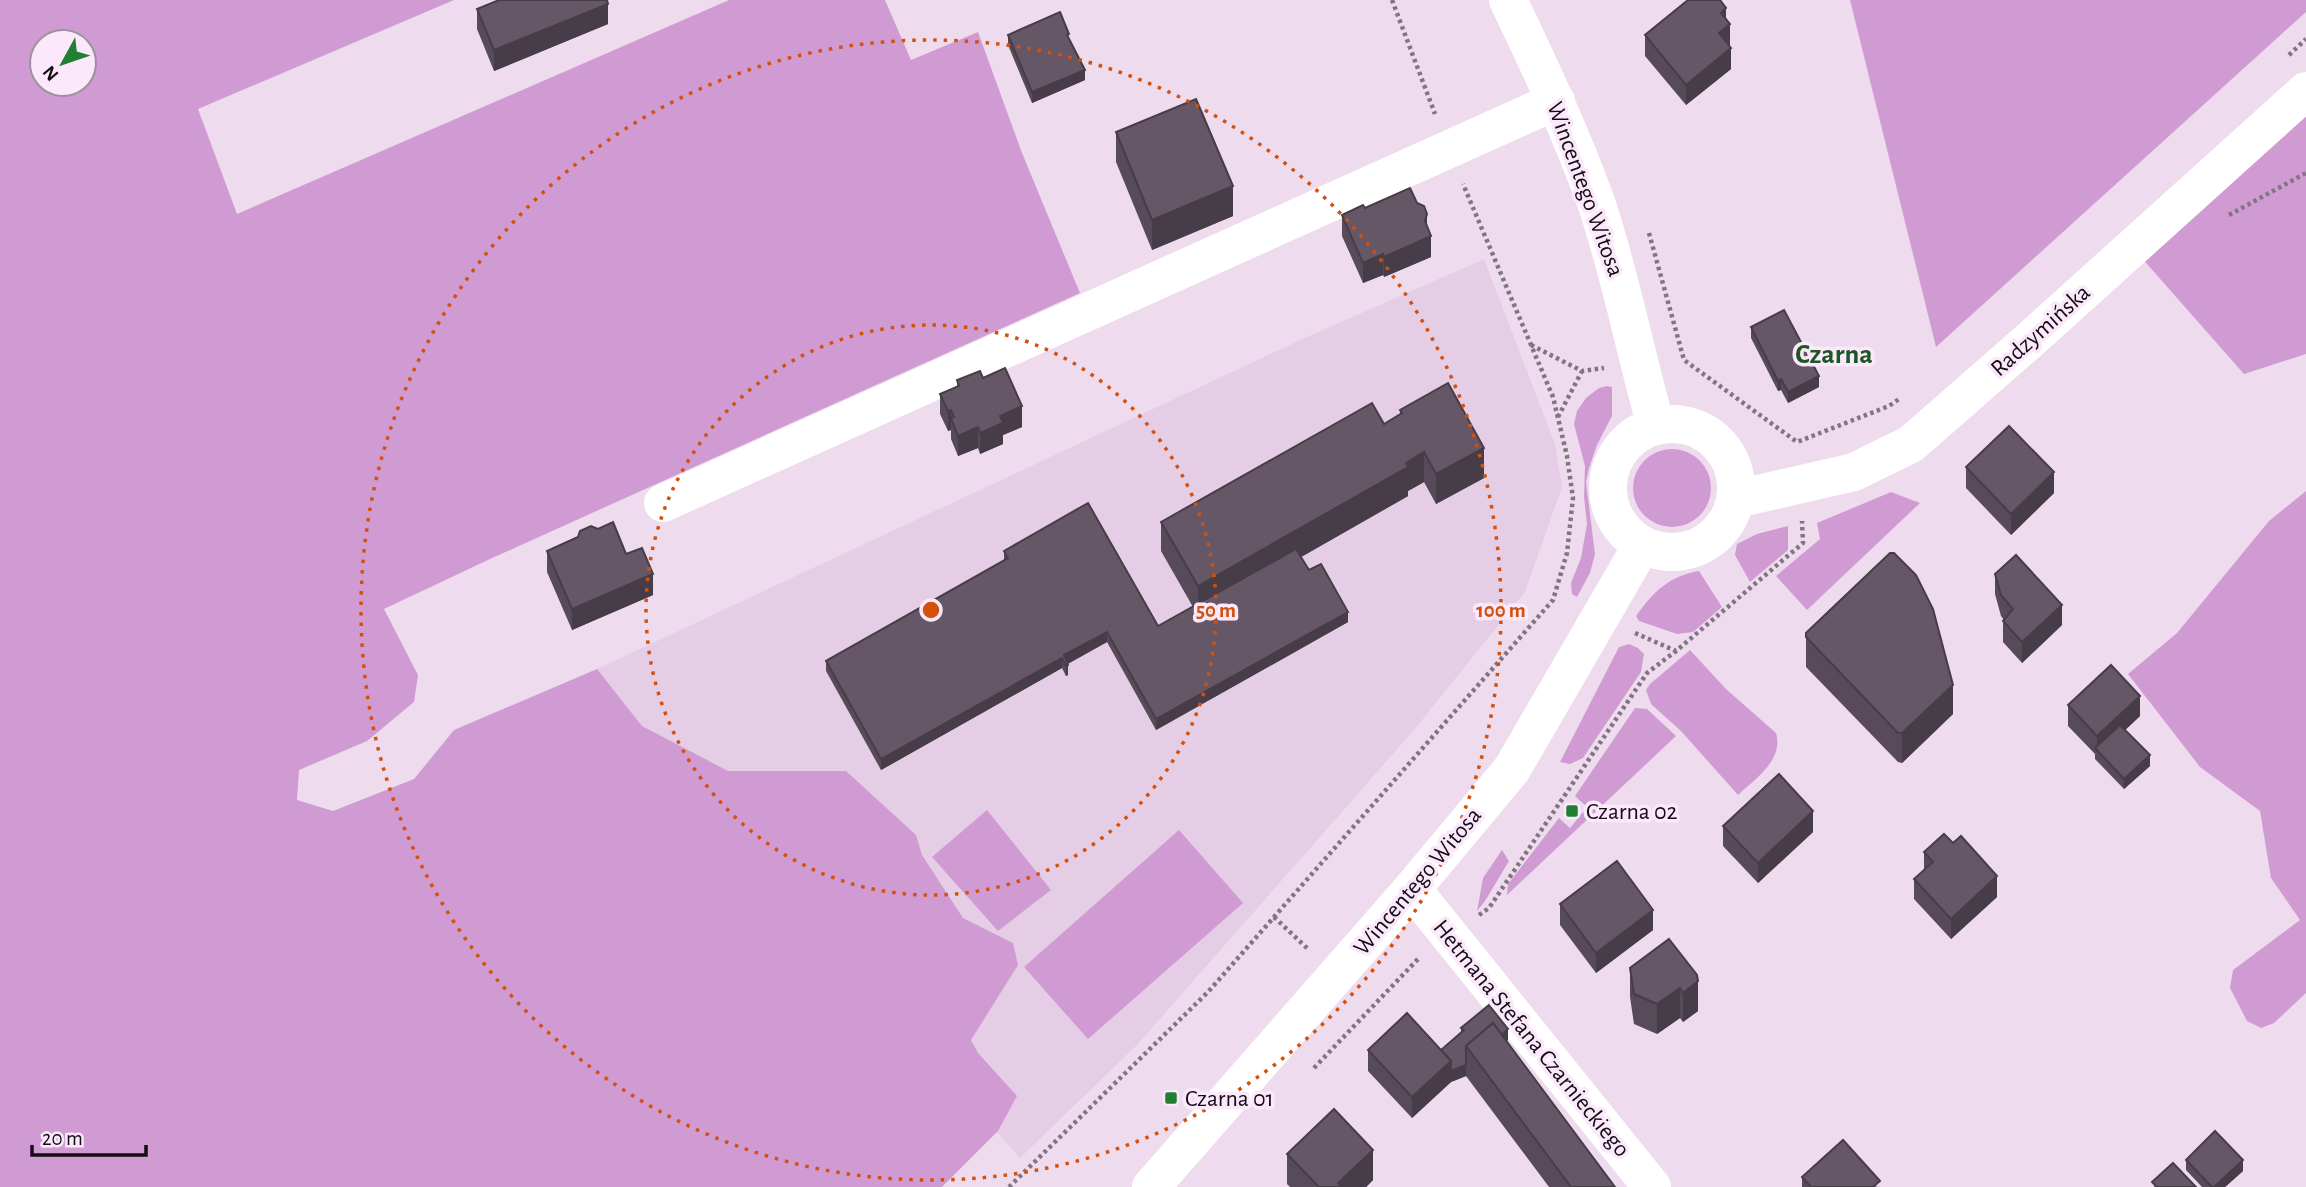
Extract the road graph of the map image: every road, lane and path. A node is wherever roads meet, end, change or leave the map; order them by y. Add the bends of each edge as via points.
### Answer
1 (1392, 0) edge
2 (1508, 0) edge
3 (2306, 91) edge
4 (1556, 101) junction
5 (1448, 150) junction
6 (1646, 223) dead end
7 (1582, 371) dead end
8 (1557, 419) junction
9 (1656, 425) junction
10 (1831, 430) dead end
11 (1797, 442) junction
12 (1801, 485) junction
13 (1736, 499) junction
14 (663, 503) dead end
15 (1642, 545) junction
16 (1553, 600) junction
17 (1598, 618) junction
18 (1676, 651) junction
19 (1412, 889) junction
20 (1450, 937) junction
21 (1314, 1068) dead end
22 (1009, 1187) edge
23 (1151, 1187) edge
24 (1652, 1187) edge

1 - 5 path
2 - 4 street, Wincentego Witosa
3 - 12 street, Radzymińska via 1911,444 1854,472
4 - 5 street
4 - 9 street, Wincentego Witosa via 1613,257
5 - 8 path via 1553,397
5 - 14 street
6 - 11 path via 1684,360
7 - 8 path
8 - 16 path via 1573,498 1567,553
9 - 13 street via 1677,423 1715,441 1729,457
9 - 15 street via 1619,450 1607,492 1624,532
10 - 11 path
11 - 12 path
12 - 13 street, Radzymińska
12 - 18 path via 1803,543
13 - 15 street via 1729,519 1700,546 1681,552
15 - 17 street, Wincentego Witosa
16 - 17 path
16 - 22 path via 1208,992
17 - 18 path
17 - 19 street, Wincentego Witosa via 1512,769
18 - 20 path via 1647,673 1489,908
19 - 20 street, Hetmana Stefana Czarnieckiego
19 - 23 street, Wincentego Witosa
20 - 21 path via 1419,959
20 - 24 street, Hetmana Stefana Czarnieckiego

